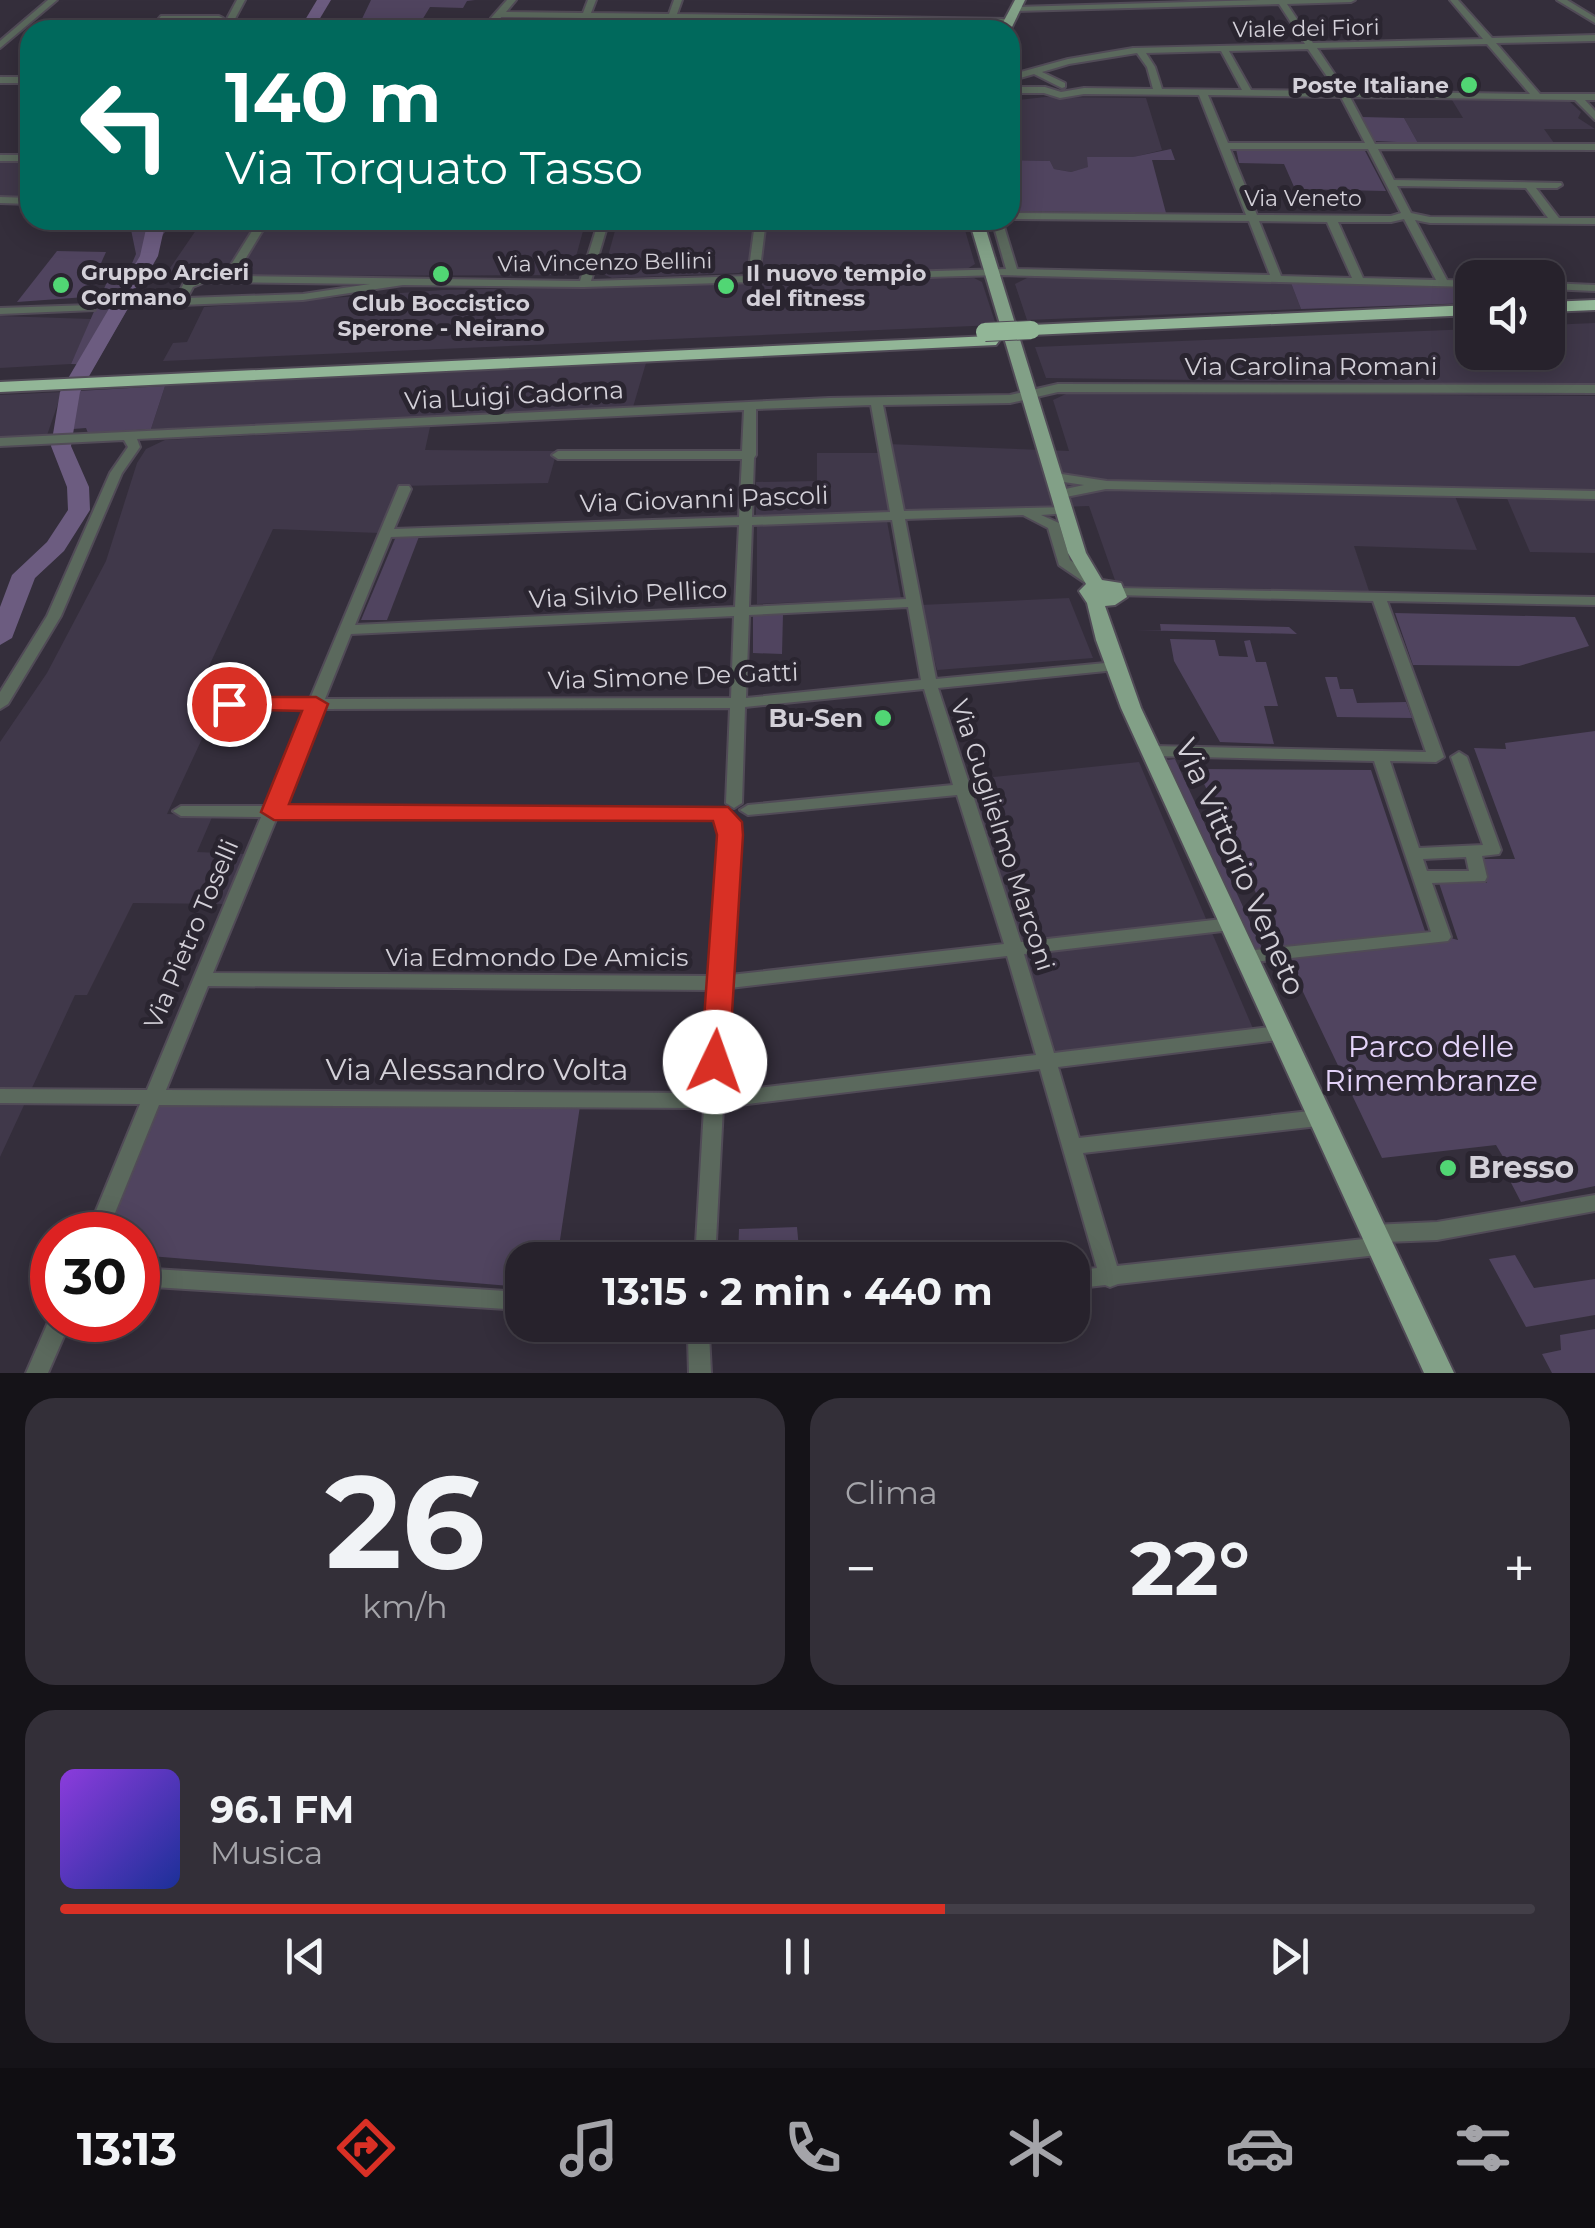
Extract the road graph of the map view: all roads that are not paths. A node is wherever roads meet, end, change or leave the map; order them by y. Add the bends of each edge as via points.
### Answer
1 (53, 0) edge
2 (512, 0) edge
3 (592, 0) edge
4 (678, 0) edge
5 (1351, 0) edge
6 (1454, 0) edge
7 (1561, 0) edge
8 (1247, 2) edge
9 (1281, 2) edge
10 (1168, 3) edge
11 (1018, 5) edge
12 (176, 6) dead end
13 (499, 14) junction
14 (585, 16) junction
15 (164, 18) joint
16 (672, 18) junction
17 (31, 20) edge
18 (196, 20) edge
19 (498, 20) edge
20 (584, 20) edge
21 (756, 20) edge
22 (1595, 20) edge
23 (18, 32) edge
24 (1595, 38) edge
25 (1490, 44) junction
26 (0, 45) edge
27 (1312, 48) junction
28 (1224, 49) junction
29 (1140, 51) junction
30 (1038, 73) junction
31 (1020, 75) edge
32 (1062, 85) junction
33 (1047, 88) junction
34 (1020, 89) edge
35 (1073, 92) junction
36 (1158, 92) junction
37 (1203, 94) junction
38 (1249, 94) junction
39 (1345, 96) junction
40 (1538, 97) junction
41 (1578, 97) junction
42 (1595, 97) edge
43 (1595, 117) edge
44 (1224, 146) junction
45 (1372, 146) junction
46 (1595, 147) edge
47 (1391, 183) junction
48 (1529, 185) junction
49 (1557, 185) dead end
50 (1408, 215) junction
51 (1020, 216) edge
52 (1253, 218) junction
53 (1331, 218) junction
54 (1556, 221) junction
55 (1595, 222) edge
56 (258, 230) edge
57 (601, 230) edge
58 (760, 230) edge
59 (979, 230) edge
60 (999, 230) edge
61 (992, 272) junction
62 (1012, 272) junction
63 (228, 279) junction
64 (1278, 279) junction
65 (752, 280) junction
66 (1360, 281) junction
67 (1443, 283) junction
68 (1455, 283) edge
69 (398, 284) junction
70 (584, 284) junction
71 (1565, 287) edge
72 (1595, 288) edge
73 (1595, 305) edge
74 (1565, 306) edge
75 (91, 308) dead end
76 (0, 311) edge
77 (1455, 311) edge
78 (1595, 315) edge
79 (1565, 316) edge
80 (1455, 321) edge
81 (1032, 335) junction
82 (0, 377) edge
83 (57, 378) junction
84 (0, 387) edge
85 (1595, 389) edge
86 (1029, 394) junction
87 (876, 401) junction
88 (750, 406) junction
89 (84, 438) junction
90 (132, 441) junction
91 (0, 442) edge
92 (115, 448) junction
93 (558, 455) dead end
94 (750, 455) junction
95 (116, 473) junction
96 (404, 489) dead end
97 (1060, 494) junction
98 (1595, 495) edge
99 (1021, 512) junction
100 (896, 514) junction
101 (748, 520) junction
102 (388, 532) junction
103 (1094, 588) junction
104 (1119, 592) joint
105 (1378, 596) junction
106 (1595, 602) edge
107 (913, 603) junction
108 (743, 610) junction
109 (345, 630) junction
110 (1116, 666) junction
111 (930, 686) junction
112 (738, 703) junction
113 (0, 704) edge
114 (229, 704) dead end
115 (316, 704) junction
116 (1153, 751) junction
117 (1380, 756) junction
118 (1459, 758) dead end
119 (962, 789) junction
120 (181, 810) dead end
121 (274, 812) junction
122 (733, 812) junction
123 (1474, 852) junction
124 (1413, 854) junction
125 (1421, 876) junction
126 (1231, 924) junction
127 (1014, 950) junction
128 (1245, 957) junction
129 (200, 979) junction
130 (719, 983) junction
131 (1279, 1033) junction
132 (1046, 1062) junction
133 (0, 1096) edge
134 (151, 1098) junction
135 (714, 1101) junction
136 (1318, 1118) junction
137 (1071, 1147) junction
138 (1595, 1204) edge
139 (105, 1212) edge
140 (1374, 1240) junction
141 (705, 1242) edge
142 (160, 1277) edge
143 (1110, 1278) junction
144 (1090, 1279) edge
145 (505, 1300) edge
146 (50, 1342) edge
147 (697, 1342) edge
148 (37, 1373) edge
149 (700, 1373) edge
150 (1439, 1373) edge

1 - 17 street
2 - 13 street
3 - 14 street
4 - 16 street
5 - 9 street
6 - 25 street
7 - 22 street
8 - 9 street
8 - 10 street
9 - 27 street
10 - 11 street
12 - 15 street
13 - 14 street
13 - 19 street
14 - 16 street
14 - 20 street
15 - 18 street
16 - 21 street
23 - 26 street
24 - 25 street, Viale dei Fiori
25 - 27 street, Viale dei Fiori
25 - 40 street
27 - 28 street, Viale dei Fiori
27 - 39 street
28 - 29 street, Viale dei Fiori
28 - 38 street
29 - 30 street, Viale dei Fiori via 1079,59
29 - 36 street
30 - 31 street, Viale dei Fiori
30 - 32 street
30 - 33 street
32 - 33 street
32 - 35 street
33 - 34 street
33 - 35 street via 1056,95
35 - 36 street
36 - 37 street
37 - 38 street
37 - 44 street
38 - 39 street
39 - 40 street
39 - 45 street
40 - 41 street
41 - 42 street
41 - 43 street
44 - 45 street
44 - 52 street
45 - 46 street
45 - 47 street
47 - 48 street
47 - 50 street
48 - 49 street
48 - 54 street
50 - 53 street, Via Veneto
50 - 54 street, Via Veneto
50 - 67 street
51 - 52 street, Via Veneto
52 - 53 street, Via Veneto
52 - 64 street
53 - 66 street
54 - 55 street, Via Veneto
56 - 63 street
57 - 70 street
58 - 65 street
59 - 61 main road, Via Vittorio Veneto
60 - 62 street
61 - 62 street, Via Vincenzo Bellini
61 - 65 street, Via Vincenzo Bellini
61 - 86 main road, Via Vittorio Veneto
62 - 64 street, Via Vincenzo Bellini
63 - 69 street, Via Vincenzo Bellini
63 - 69 street, Via Vincenzo Bellini via 188,285 180,302 303,297
64 - 66 street, Via Vincenzo Bellini
65 - 70 street, Via Vincenzo Bellini
66 - 67 street, Via Vincenzo Bellini
67 - 68 street, Via Vincenzo Bellini
69 - 70 street, Via Vincenzo Bellini
71 - 72 street
73 - 74 highway
75 - 76 street
77 - 81 highway
78 - 79 highway
80 - 81 highway
81 - 83 highway
82 - 83 highway
83 - 84 highway
85 - 86 street, Via Carolina Romani via 1058,388
86 - 87 street, Via Luigi Cadorna
86 - 97 main road, Via Vittorio Veneto
87 - 88 street, Via Luigi Cadorna
87 - 100 street, Via Guglielmo Marconi
88 - 90 street, Via Luigi Cadorna
88 - 94 street
89 - 90 street
89 - 91 street
89 - 92 street
90 - 92 street via 118,440
90 - 95 street
92 - 95 street
93 - 94 street
94 - 101 street
95 - 113 street via 71,583
96 - 102 street, Via Pietro Toselli
97 - 98 street, Via Giovanni Pascoli via 1107,485
97 - 99 street, Via Giovanni Pascoli
97 - 103 main road, Via Vittorio Veneto
99 - 100 street, Via Giovanni Pascoli
99 - 103 street via 1054,526 1064,562
100 - 101 street, Via Giovanni Pascoli
100 - 107 street, Via Guglielmo Marconi
101 - 102 street, Via Giovanni Pascoli
101 - 108 street
102 - 109 street, Via Pietro Toselli
103 - 104 main road via 1116,599
103 - 110 main road, Via Vittorio Veneto
104 - 105 street
105 - 106 street
105 - 117 street via 1436,757
107 - 108 street, Via Silvio Pellico
107 - 111 street, Via Guglielmo Marconi
108 - 109 street, Via Silvio Pellico
108 - 112 street
109 - 115 street, Via Pietro Toselli
110 - 111 street, Via Simone De Gatti
110 - 116 main road, Via Vittorio Veneto
111 - 112 street, Via Simone De Gatti
111 - 119 street, Via Guglielmo Marconi
112 - 115 street, Via Simone De Gatti
112 - 122 street
114 - 115 street, Via Simone De Gatti
115 - 121 street, Via Pietro Toselli
116 - 117 street
116 - 126 main road, Via Vittorio Veneto
117 - 124 street
118 - 123 street via 1493,850
119 - 122 street
119 - 127 street, Via Guglielmo Marconi
120 - 121 street
121 - 122 street
121 - 129 street, Via Pietro Toselli
122 - 130 street
123 - 124 street
123 - 125 street via 1479,877
124 - 125 street
125 - 128 street via 1442,937
126 - 127 street, Via Edmondo De Amicis
126 - 128 main road, Via Vittorio Veneto
127 - 130 street, Via Edmondo De Amicis
127 - 132 street, Via Guglielmo Marconi
128 - 131 main road, Via Vittorio Veneto
129 - 130 street, Via Edmondo De Amicis
129 - 134 street, Via Pietro Toselli
130 - 135 street
131 - 132 street, Via Alessandro Volta
131 - 136 main road, Via Vittorio Veneto
132 - 135 street, Via Alessandro Volta
132 - 137 street, Via Guglielmo Marconi
133 - 134 street, Via Alessandro Volta
134 - 135 street, Via Alessandro Volta
134 - 139 street, Via Pietro Toselli
135 - 141 street
136 - 137 street
136 - 140 main road, Via Vittorio Veneto
137 - 143 street, Via Guglielmo Marconi
138 - 140 street
140 - 143 street
140 - 150 main road, Via Vittorio Veneto
142 - 145 street
143 - 144 street
146 - 148 street
147 - 149 street

